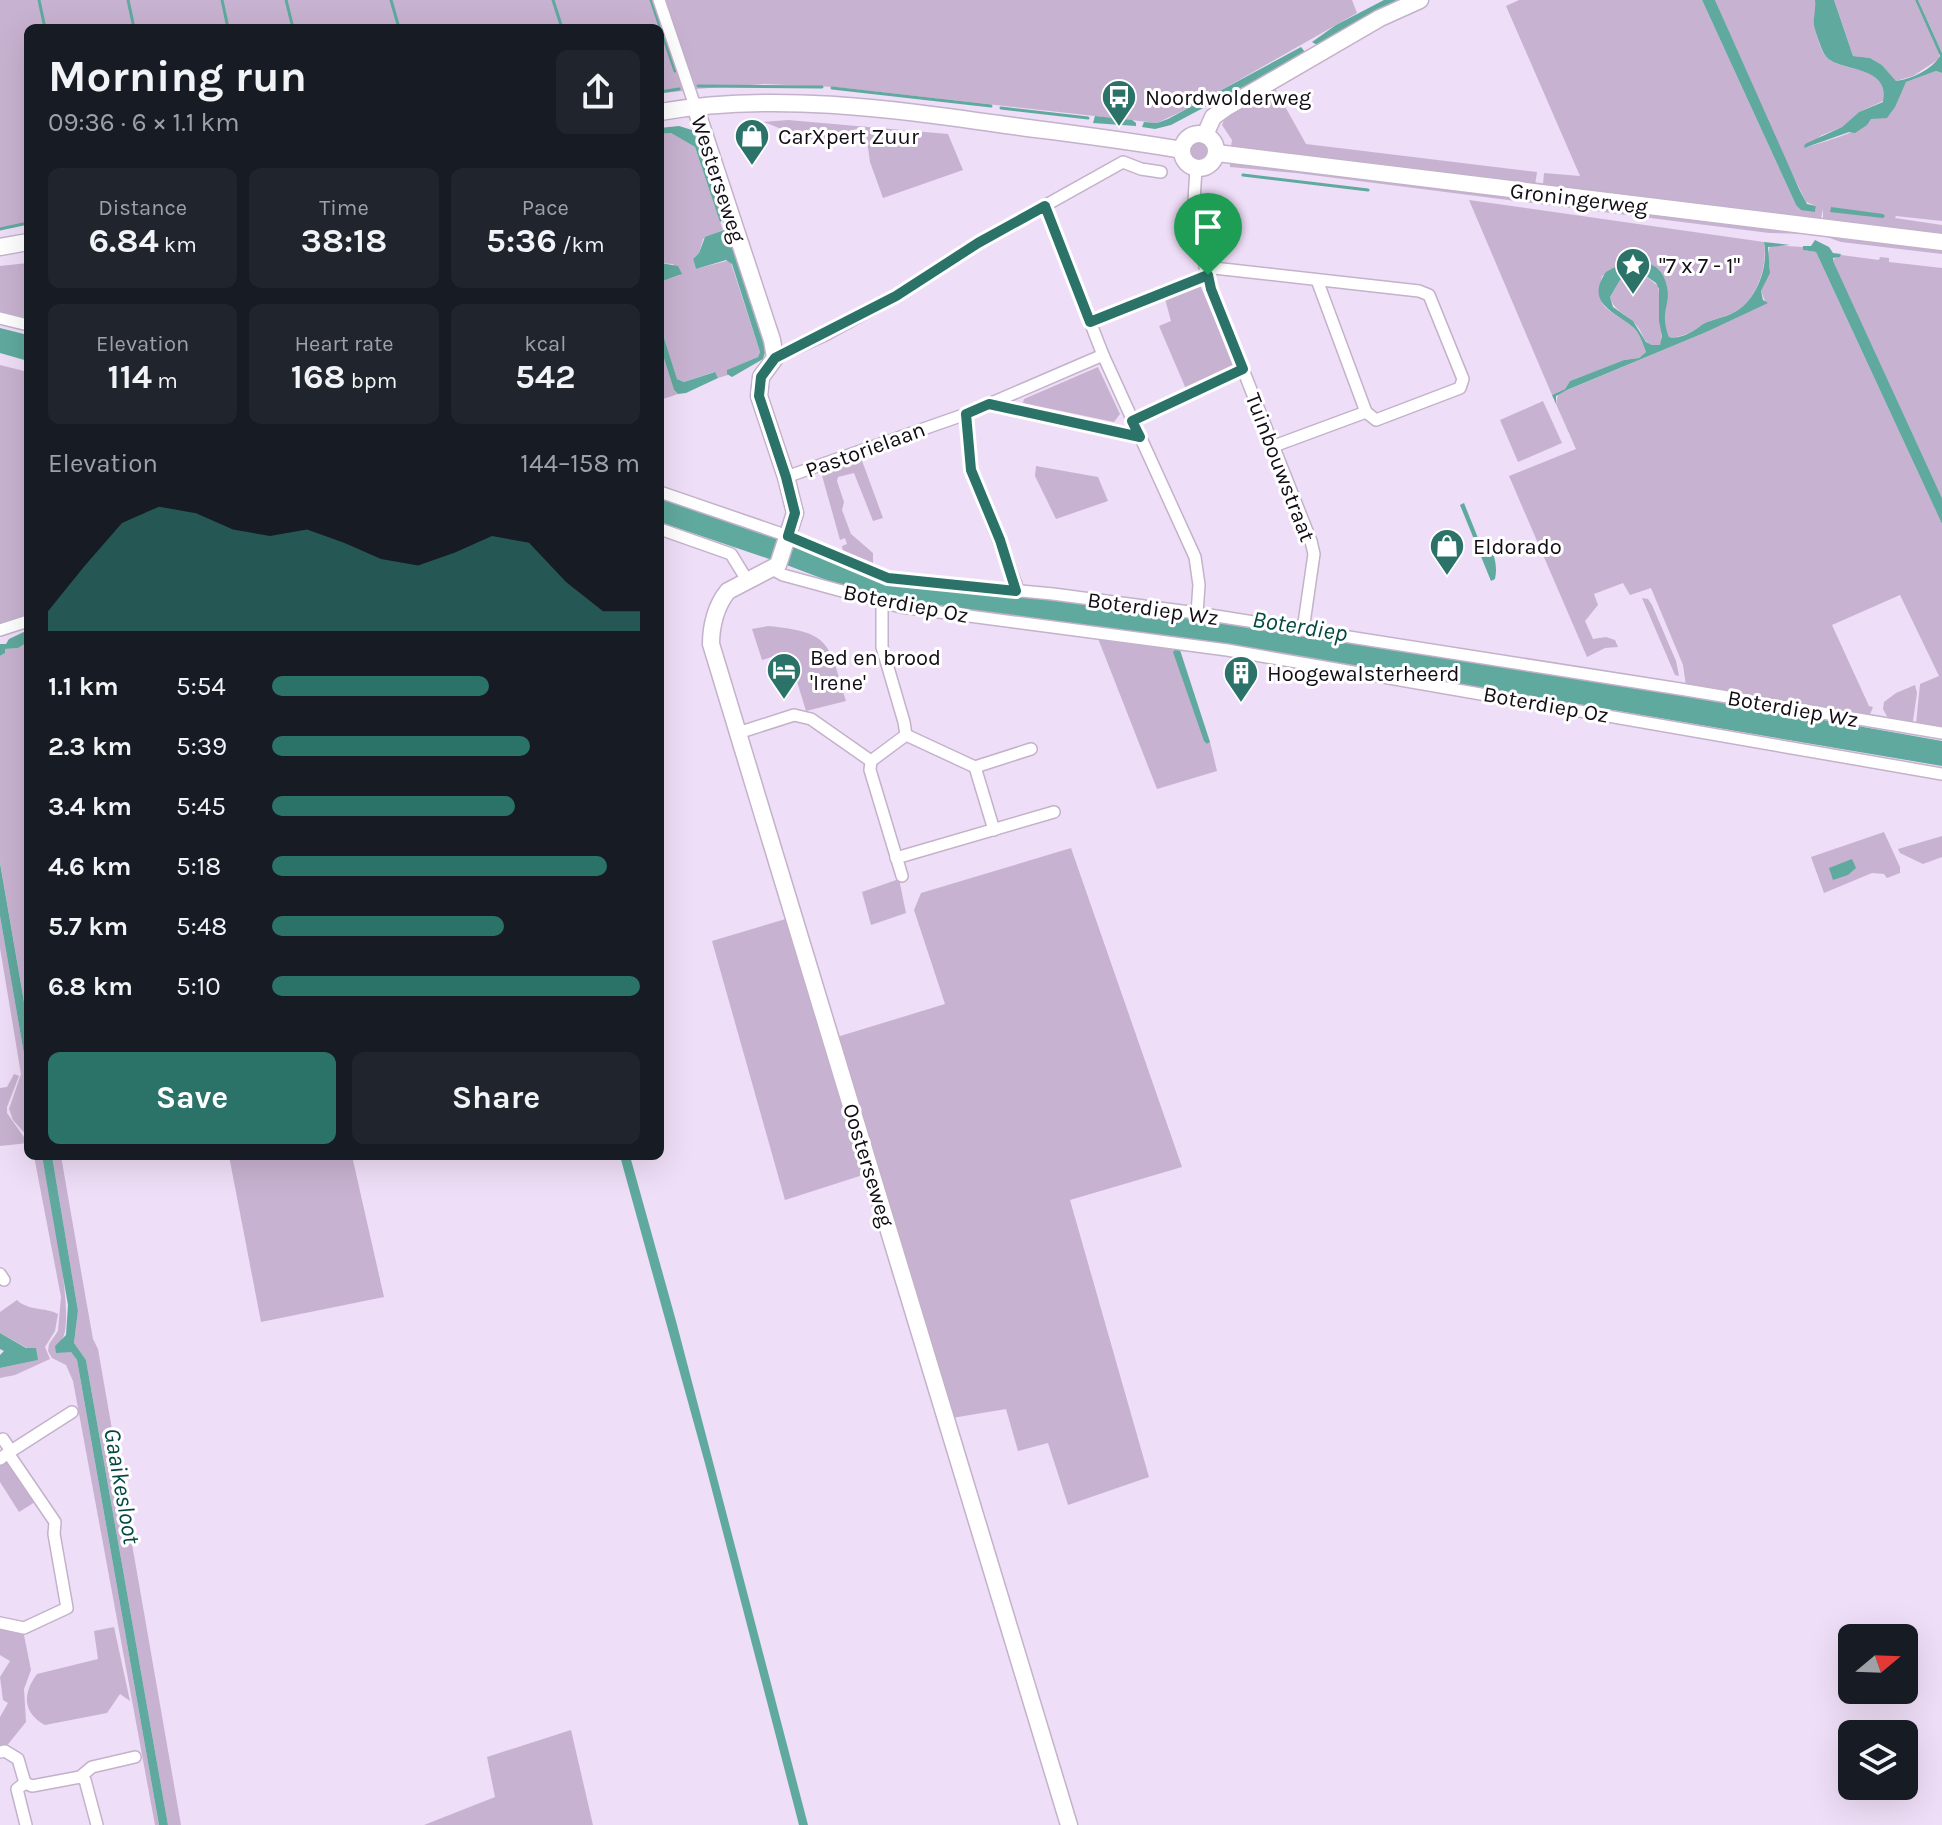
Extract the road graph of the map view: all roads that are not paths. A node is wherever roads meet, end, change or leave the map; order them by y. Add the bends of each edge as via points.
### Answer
1 (659, 0) edge
2 (1420, 0) edge
3 (695, 106) junction
4 (664, 111) edge
5 (1205, 135) junction
6 (1182, 150) junction
7 (1217, 153) junction
8 (1196, 168) junction
9 (1161, 172) dead end
10 (1045, 206) junction
11 (1942, 242) edge
12 (24, 243) edge
13 (0, 247) edge
14 (1206, 271) junction
15 (1317, 280) junction
16 (0, 318) edge
17 (1090, 322) junction
18 (24, 324) edge
19 (1103, 355) junction
20 (775, 358) junction
21 (1243, 369) junction
22 (989, 404) junction
23 (1366, 412) junction
24 (966, 414) junction
25 (1132, 421) junction
26 (1140, 437) junction
27 (1274, 446) junction
28 (786, 477) junction
29 (664, 493) edge
30 (664, 530) edge
31 (788, 538) junction
32 (775, 567) junction
33 (747, 580) junction
34 (1016, 591) junction
35 (882, 604) junction
36 (1197, 613) junction
37 (24, 622) edge
38 (0, 630) edge
39 (1303, 630) junction
40 (738, 733) junction
41 (1942, 733) edge
42 (906, 735) junction
43 (1031, 749) dead end
44 (871, 761) junction
45 (975, 767) junction
46 (1942, 774) edge
47 (1054, 812) dead end
48 (994, 830) junction
49 (896, 858) junction
50 (902, 876) dead end
51 (72, 1412) dead end
52 (3, 1439) dead end
53 (6, 1454) edge
54 (0, 1623) edge
55 (0, 1752) edge
56 (135, 1757) dead end
57 (80, 1777) junction
58 (25, 1783) junction
59 (26, 1825) edge
60 (97, 1825) edge
61 (1069, 1825) edge

1 - 3 street, Westerseweg
2 - 5 street via 1227,107 1213,117
3 - 4 street
3 - 6 street via 792,101 936,115
3 - 20 street, Westerseweg
5 - 6 street via 1187,138
5 - 7 street
6 - 8 street via 1187,164
7 - 8 street via 1210,165
7 - 11 street, Groningerweg
8 - 14 street, Tuinbouwstraat via 1194,201
9 - 10 street via 1123,162
10 - 17 street
10 - 20 street via 896,296
12 - 13 street
14 - 15 street
14 - 17 street
14 - 21 street, Tuinbouwstraat
15 - 23 street
15 - 23 street via 1429,295 1463,384 1376,420
16 - 18 street
17 - 19 street
19 - 22 street, Pastorielaan
19 - 25 street
20 - 28 street via 761,377 759,396
21 - 25 street
21 - 27 street, Tuinbouwstraat
22 - 24 street, Pastorielaan
22 - 26 street
23 - 27 street
24 - 28 street, Pastorielaan
24 - 34 street via 971,470
25 - 26 street
26 - 36 street via 1195,557
27 - 39 street, Tuinbouwstraat via 1314,554
28 - 31 street via 795,513
29 - 31 street, Boterdiep Wz
30 - 33 street via 731,554
31 - 32 street
31 - 34 street, Boterdiep Wz via 888,578
32 - 33 street, Oosterseweg
32 - 35 street, Boterdiep Oz via 783,575
33 - 40 street, Oosterseweg via 723,597 711,630
34 - 36 street, Boterdiep Wz
35 - 42 street via 882,647
35 - 46 street, Boterdiep Oz via 1227,650
36 - 39 street, Boterdiep Wz
37 - 38 street
39 - 41 street, Boterdiep Wz
40 - 44 street via 794,715 811,719
40 - 61 street, Oosterseweg
42 - 44 street
42 - 45 street
43 - 45 street
44 - 49 street
45 - 48 street
47 - 48 street
48 - 49 street
49 - 50 street
51 - 53 street
52 - 53 street
53 - 54 street via 55,1522 67,1608 24,1628
55 - 58 street via 18,1759
56 - 57 street via 92,1767
57 - 58 street
57 - 60 street
58 - 59 street via 17,1789

